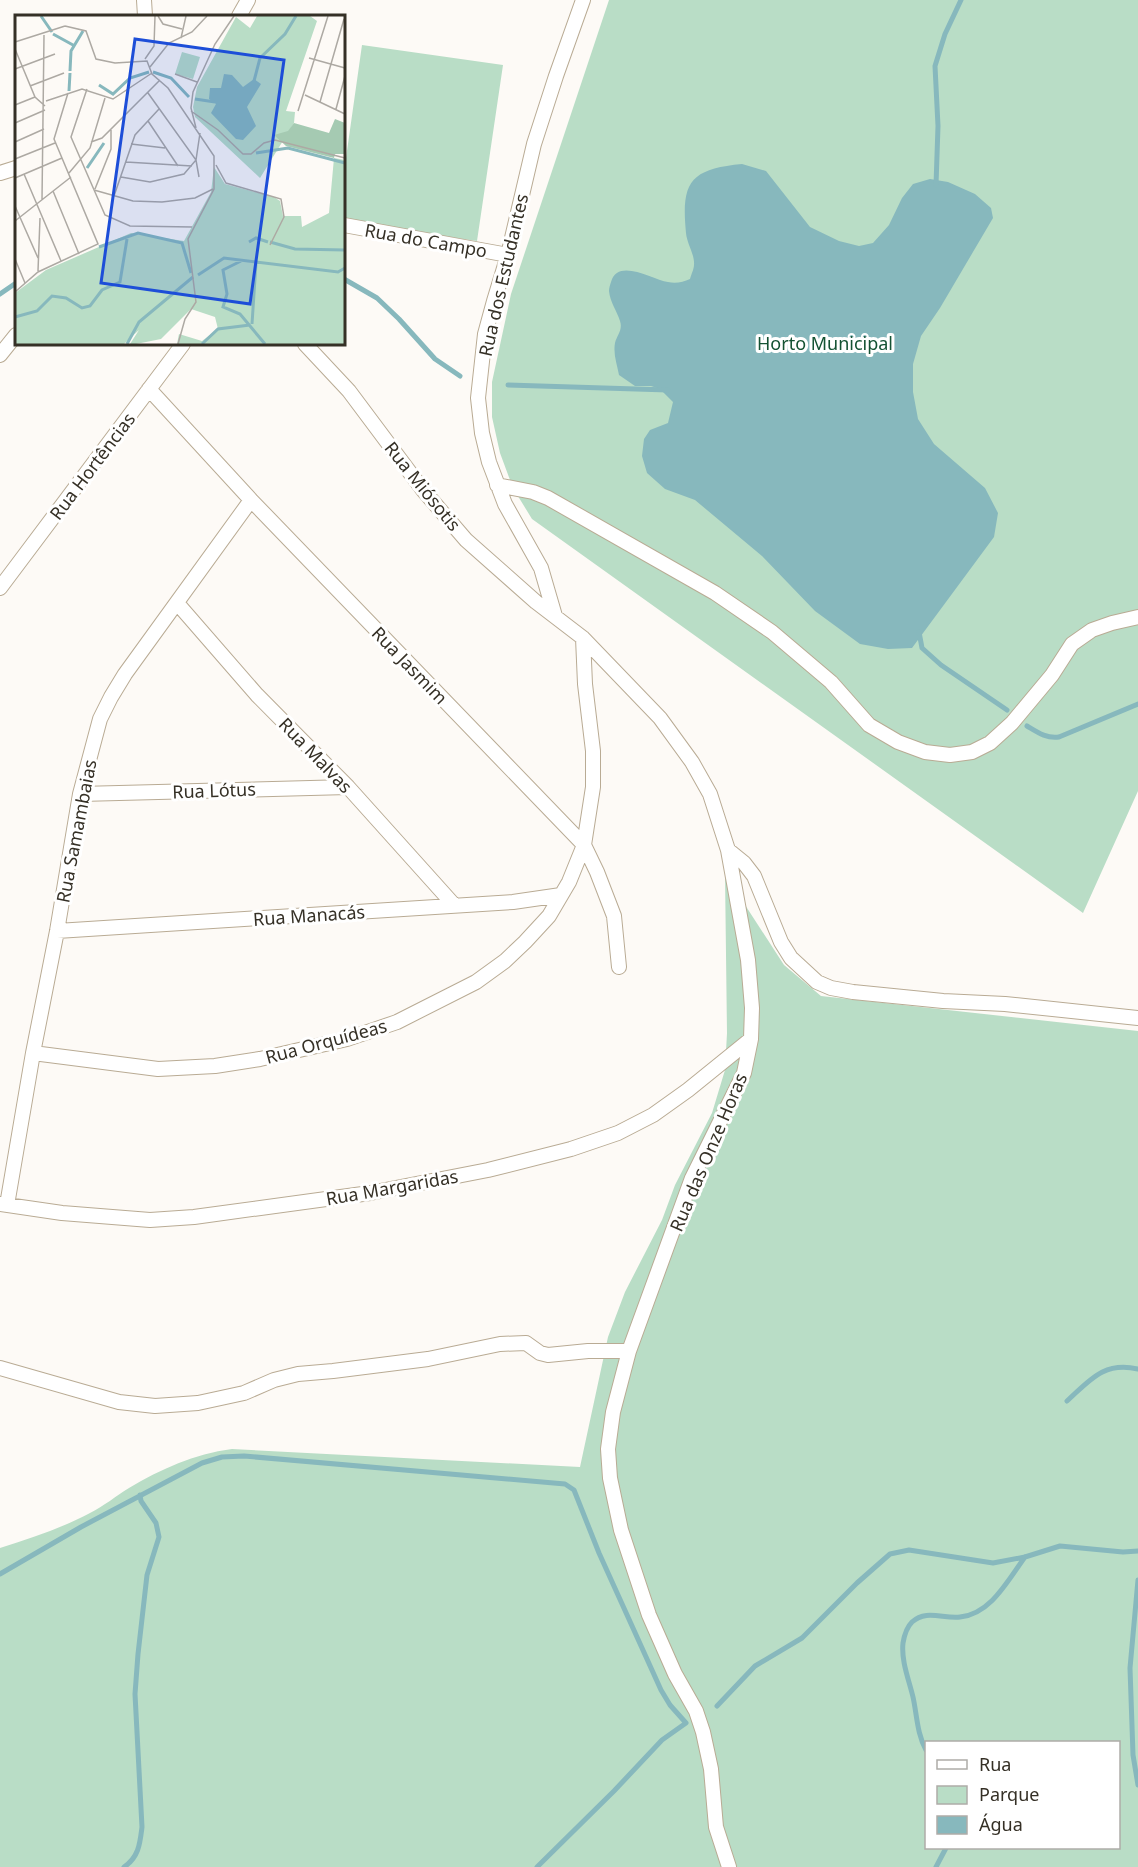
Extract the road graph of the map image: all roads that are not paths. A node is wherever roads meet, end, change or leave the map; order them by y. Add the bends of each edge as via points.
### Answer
1 (144, 0) edge
2 (249, 0) edge
3 (583, 0) edge
4 (145, 15) edge
5 (240, 15) edge
6 (15, 168) edge
7 (0, 173) edge
8 (345, 225) edge
9 (508, 255) junction
10 (15, 335) edge
11 (182, 345) edge
12 (306, 345) edge
13 (0, 355) edge
14 (149, 389) junction
15 (497, 485) junction
16 (251, 500) junction
17 (0, 588) edge
18 (177, 603) junction
19 (555, 616) junction
20 (1138, 617) edge
21 (583, 638) junction
22 (348, 787) junction
23 (80, 794) junction
24 (584, 845) junction
25 (728, 850) junction
26 (561, 895) junction
27 (454, 905) junction
28 (57, 931) junction
29 (619, 967) dead end
30 (1138, 1018) edge
31 (751, 1039) junction
32 (33, 1053) junction
33 (4, 1205) edge
34 (629, 1351) junction
35 (0, 1368) edge
36 (729, 1867) edge

1 - 4 street
2 - 5 street
3 - 9 street, Rua dos Estudantes via 534,144
6 - 7 street
8 - 9 street, Rua do Campo
9 - 15 street, Rua dos Estudantes via 485,334 478,398 482,433
10 - 13 street
11 - 14 street, Rua Hortências
12 - 19 street, Rua Miósotis via 349,391 466,540
14 - 16 street, Rua Jasmim
14 - 17 street, Rua Hortências
15 - 19 street, Rua dos Estudantes via 541,568
15 - 20 street via 548,498 715,592 772,632 831,682 869,725 925,752 972,752 990,743 1052,675 1072,644 1092,630
16 - 18 street, Rua Samambaias
16 - 24 street, Rua Jasmim
18 - 22 street, Rua Malvas via 257,695
18 - 23 street, Rua Samambaias via 111,697 100,719
19 - 21 street
21 - 24 street, Rua Orquídeas via 593,751 593,787
21 - 25 street, Rua das Onze Horas via 660,718 692,762 710,794
22 - 23 street, Rua Lótus
22 - 27 street, Rua Malvas
23 - 28 street, Rua Samambaias
24 - 26 street, Rua Orquídeas
24 - 29 street, Rua Jasmim via 614,916
25 - 30 street via 754,876 791,958 817,982 831,988
25 - 31 street, Rua das Onze Horas via 748,960
26 - 27 street, Rua Manacás
26 - 32 street, Rua Orquídeas via 549,916 525,942 476,982 397,1022 347,1039 260,1059 185,1069
27 - 28 street, Rua Manacás
28 - 32 street, Rua Samambaias
31 - 33 street, Rua Margaridas via 653,1115 618,1133 488,1170 370,1193 194,1217 109,1218
31 - 34 street, Rua das Onze Horas via 744,1073 692,1178
32 - 33 street, Rua Samambaias
34 - 35 street via 548,1355 526,1343 500,1344 428,1359 298,1374 244,1393 198,1403 155,1406 119,1402
34 - 36 street, Rua das Onze Horas via 613,1412 608,1449 610,1478 621,1530 649,1615 704,1732 716,1827

